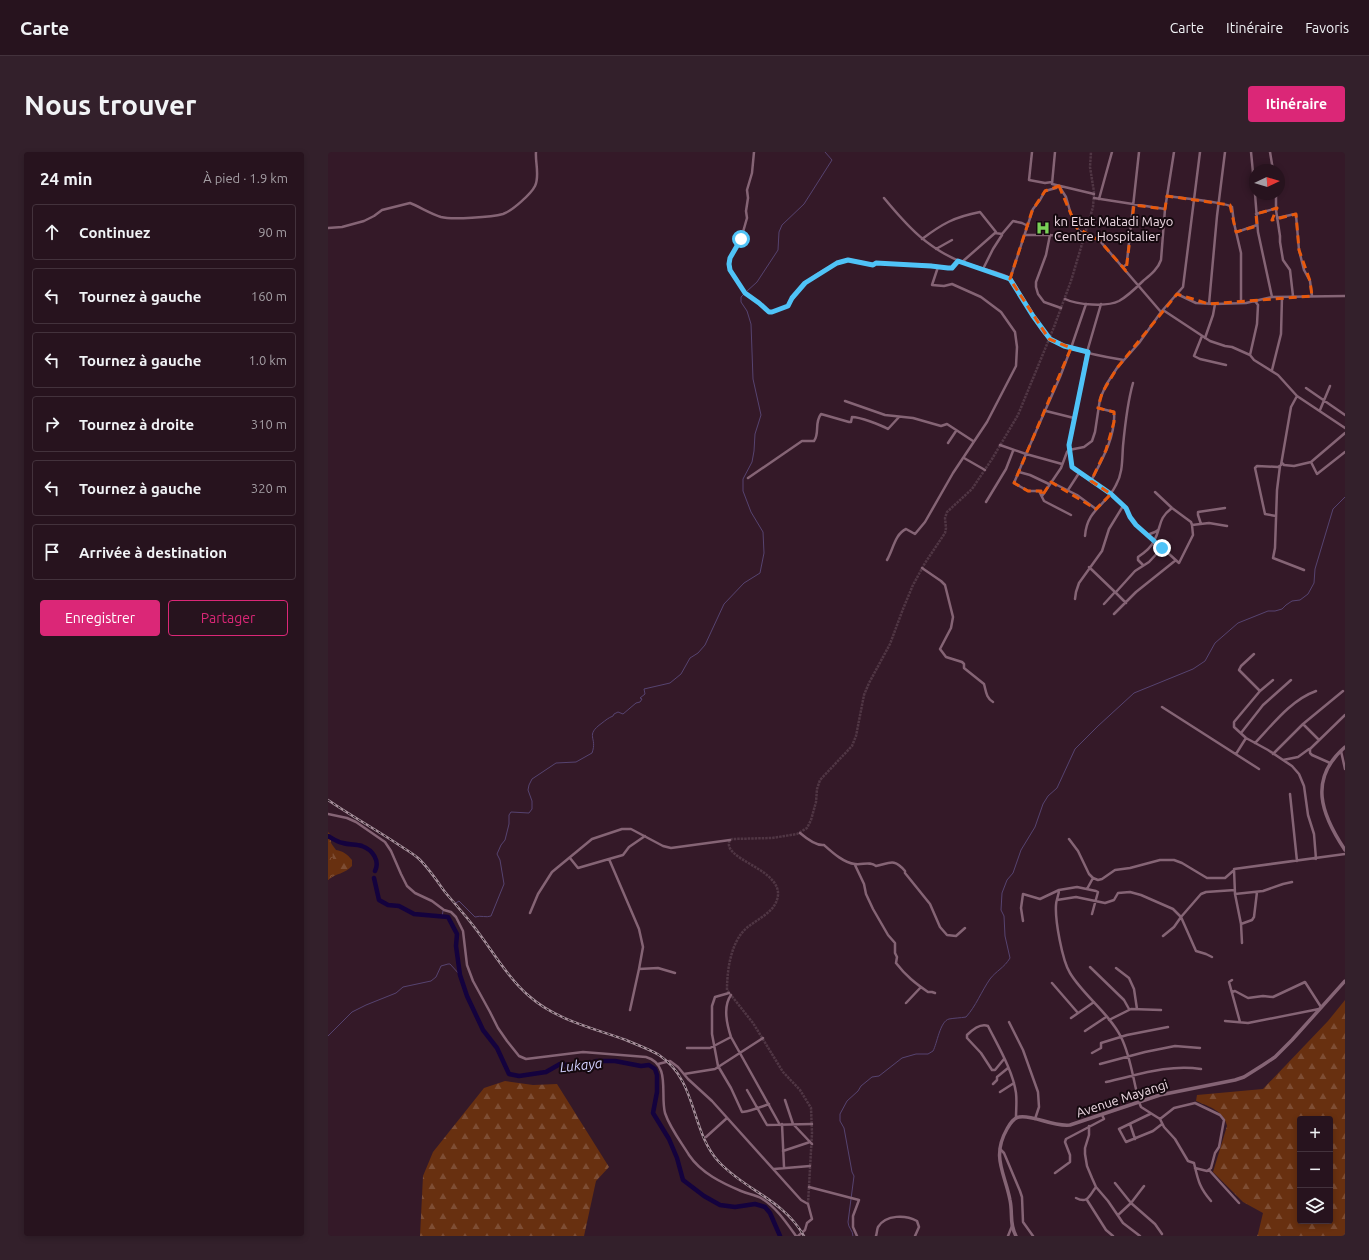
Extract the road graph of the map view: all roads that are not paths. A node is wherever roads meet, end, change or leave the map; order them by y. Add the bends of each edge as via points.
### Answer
1 (536, 152) edge
2 (754, 152) edge
3 (1032, 152) edge
4 (1055, 152) edge
5 (1112, 152) edge
6 (1140, 152) edge
7 (1174, 152) edge
8 (1200, 152) edge
9 (1225, 152) edge
10 (1251, 152) edge
11 (1270, 152) edge
12 (1252, 164) edge
13 (1271, 164) edge
14 (1052, 182) junction
15 (1058, 186) junction
16 (1094, 194) dead end
17 (1167, 196) junction
18 (884, 198) dead end
19 (1094, 198) dead end
20 (1099, 199) junction
21 (1194, 200) junction
22 (1255, 200) edge
23 (1276, 200) edge
24 (1218, 203) junction
25 (1134, 205) junction
26 (1165, 208) junction
27 (1277, 208) junction
28 (1256, 214) junction
29 (1277, 218) junction
30 (1257, 225) junction
31 (1028, 226) junction
32 (328, 228) edge
33 (996, 232) junction
34 (1236, 232) junction
35 (1002, 234) junction
36 (1025, 235) junction
37 (1050, 235) junction
38 (1083, 238) dead end
39 (922, 239) junction
40 (952, 240) dead end
41 (936, 249) junction
42 (960, 261) junction
43 (938, 266) junction
44 (1124, 268) junction
45 (983, 269) junction
46 (1010, 279) junction
47 (1138, 286) junction
48 (1177, 294) junction
49 (1293, 296) junction
50 (1312, 296) junction
51 (1345, 296) edge
52 (1272, 297) junction
53 (1282, 297) junction
54 (1065, 300) dead end
55 (1254, 301) junction
56 (1241, 303) junction
57 (1086, 304) junction
58 (1101, 304) junction
59 (1209, 304) junction
60 (1215, 304) junction
61 (1061, 308) dead end
62 (1162, 311) junction
63 (1204, 337) junction
64 (1072, 348) junction
65 (1088, 352) junction
66 (1250, 355) junction
67 (1124, 360) junction
68 (1226, 365) dead end
69 (1272, 370) junction
70 (1133, 383) dead end
71 (1330, 386) dead end
72 (1306, 388) dead end
73 (1297, 396) junction
74 (846, 401) dead end
75 (1324, 401) junction
76 (1098, 408) junction
77 (1320, 410) junction
78 (1046, 411) junction
79 (1345, 415) edge
80 (900, 417) junction
81 (1074, 418) junction
82 (1345, 428) edge
83 (956, 431) junction
84 (1345, 433) edge
85 (974, 442) junction
86 (948, 443) dead end
87 (1000, 445) dead end
88 (1069, 450) junction
89 (1013, 451) junction
90 (1345, 452) edge
91 (1026, 454) junction
92 (964, 458) junction
93 (1311, 462) junction
94 (1282, 463) junction
95 (1062, 464) junction
96 (1280, 466) junction
97 (985, 470) dead end
98 (1019, 472) junction
99 (1079, 473) junction
100 (748, 478) dead end
101 (1091, 481) junction
102 (1050, 483) junction
103 (1068, 490) junction
104 (1155, 492) dead end
105 (1111, 494) junction
106 (1042, 496) junction
107 (986, 502) dead end
108 (1123, 506) junction
109 (1172, 508) junction
110 (1224, 508) dead end
111 (1096, 509) junction
112 (1071, 515) dead end
113 (1276, 516) junction
114 (1201, 524) junction
115 (1192, 525) junction
116 (1227, 526) dead end
117 (1159, 530) junction
118 (1147, 534) junction
119 (1085, 536) dead end
120 (1155, 541) junction
121 (1162, 548) junction
122 (887, 560) dead end
123 (1176, 560) junction
124 (1143, 565) junction
125 (1089, 567) junction
126 (922, 568) dead end
127 (1304, 570) dead end
128 (1114, 592) junction
129 (1076, 599) dead end
130 (1126, 603) junction
131 (1104, 604) dead end
132 (1114, 614) dead end
133 (1254, 654) dead end
134 (1273, 680) dead end
135 (1291, 680) dead end
136 (1316, 690) dead end
137 (1260, 691) junction
138 (1343, 691) dead end
139 (993, 702) dead end
140 (1162, 707) dead end
141 (1345, 715) edge
142 (1303, 724) junction
143 (1241, 734) junction
144 (1246, 738) junction
145 (1319, 740) junction
146 (1255, 743) junction
147 (1345, 747) edge
148 (1310, 749) junction
149 (1340, 751) junction
150 (1236, 754) junction
151 (1273, 754) junction
152 (1283, 760) junction
153 (1330, 763) junction
154 (1259, 769) dead end
155 (1345, 769) edge
156 (1290, 794) dead end
157 (328, 814) edge
158 (800, 833) dead end
159 (645, 836) junction
160 (1069, 839) dead end
161 (730, 840) dead end
162 (1345, 850) edge
163 (1345, 854) edge
164 (570, 858) junction
165 (609, 859) junction
166 (1316, 859) junction
167 (1297, 861) junction
168 (855, 865) junction
169 (1234, 872) junction
170 (1093, 878) junction
171 (1292, 882) dead end
172 (1087, 889) junction
173 (1059, 890) junction
174 (1234, 890) junction
175 (1257, 892) junction
176 (1235, 894) junction
177 (1057, 900) junction
178 (1096, 902) junction
179 (530, 913) dead end
180 (1092, 914) dead end
181 (1181, 917) junction
182 (1023, 921) dead end
183 (1241, 924) junction
184 (965, 928) dead end
185 (1163, 936) dead end
186 (1242, 943) dead end
187 (1212, 957) dead end
188 (1090, 967) dead end
189 (1116, 968) dead end
190 (639, 969) junction
191 (675, 973) dead end
192 (1232, 980) dead end
193 (1345, 981) edge
194 (1052, 983) dead end
195 (921, 987) junction
196 (1232, 992) junction
197 (934, 993) dead end
198 (1094, 1002) junction
199 (906, 1004) dead end
200 (1320, 1008) junction
201 (1129, 1009) junction
202 (630, 1010) dead end
203 (1138, 1010) junction
204 (1161, 1010) dead end
205 (1078, 1013) junction
206 (1106, 1017) junction
207 (1071, 1018) dead end
208 (1109, 1020) junction
209 (1225, 1021) dead end
210 (1009, 1022) dead end
211 (1240, 1022) junction
212 (1168, 1027) dead end
213 (1085, 1031) dead end
214 (731, 1037) junction
215 (1121, 1037) junction
216 (763, 1038) dead end
217 (714, 1047) junction
218 (687, 1048) dead end
219 (1200, 1048) dead end
220 (739, 1053) junction
221 (1092, 1053) dead end
222 (1128, 1056) junction
223 (1004, 1059) junction
224 (658, 1064) junction
225 (1100, 1064) dead end
226 (718, 1066) junction
227 (1008, 1068) junction
228 (1201, 1069) dead end
229 (684, 1074) junction
230 (1132, 1076) junction
231 (1106, 1082) dead end
232 (1014, 1083) junction
233 (993, 1084) dead end
234 (747, 1090) dead end
235 (1000, 1092) dead end
236 (785, 1100) dead end
237 (1139, 1102) junction
238 (769, 1104) junction
239 (756, 1108) junction
240 (1102, 1114) junction
241 (1150, 1114) junction
242 (727, 1118) junction
243 (1016, 1118) junction
244 (1035, 1119) junction
245 (1160, 1119) junction
246 (781, 1124) junction
247 (794, 1124) junction
248 (812, 1124) dead end
249 (1130, 1124) junction
250 (1162, 1124) junction
251 (1089, 1126) junction
252 (706, 1137) dead end
253 (1135, 1139) junction
254 (1000, 1150) junction
255 (783, 1151) junction
256 (810, 1166) dead end
257 (784, 1167) junction
258 (1195, 1168) junction
259 (773, 1169) junction
260 (1209, 1170) junction
261 (1055, 1173) dead end
262 (1115, 1183) dead end
263 (1144, 1186) dead end
264 (809, 1187) dead end
265 (1096, 1187) junction
266 (1076, 1198) dead end
267 (1087, 1200) junction
268 (1211, 1201) dead end
269 (1239, 1203) dead end
270 (1131, 1204) junction
271 (1118, 1215) junction
272 (1012, 1226) junction
273 (1162, 1234) dead end
274 (797, 1236) edge
275 (858, 1236) edge
276 (876, 1236) edge
277 (915, 1236) edge
278 (1008, 1236) edge
279 (1016, 1236) edge
280 (1033, 1236) edge
281 (1113, 1236) edge
282 (1140, 1236) edge

1 - 32 street via 535,186 515,207 503,214 485,217 441,217 410,203 382,210 364,221
2 - 43 street via 747,190 747,218 741,239 729,264 730,270 745,293 767,311 772,312 788,306 807,282 845,260 873,265 876,263
3 - 14 street via 1029,180
4 - 14 street
5 - 20 street
6 - 25 street
7 - 17 street
8 - 21 street
9 - 24 street
10 - 12 street
11 - 13 street
14 - 15 street
15 - 16 street
15 - 31 street via 1045,191 1033,209
15 - 44 street via 1066,197 1079,231 1100,241
17 - 21 street
17 - 26 street
18 - 39 street
19 - 20 street
20 - 25 street
21 - 24 street
21 - 48 street via 1185,281
22 - 28 street
23 - 27 street
24 - 34 street via 1232,207
24 - 59 street
25 - 26 street
25 - 44 street via 1127,264
26 - 47 street via 1160,263
27 - 28 street
27 - 29 street
28 - 30 street
29 - 49 street via 1282,257 1290,270
29 - 50 street via 1296,215 1299,250 1310,281
30 - 34 street
30 - 52 street
31 - 35 street via 1013,221
31 - 36 street
33 - 35 street
33 - 39 street via 980,212 953,219
33 - 42 street
34 - 56 street via 1242,260
35 - 45 street
36 - 37 street
36 - 46 street
37 - 38 street
37 - 61 street via 1036,287 1044,302
39 - 41 street
40 - 41 street
41 - 42 street
42 - 43 street via 952,268
42 - 45 street
43 - 85 street via 932,285 952,284 981,297 1001,312 1017,338 1016,366
44 - 47 street
45 - 46 street
46 - 64 street via 1050,339
47 - 58 street via 1120,301
47 - 62 street
48 - 59 street via 1196,303
48 - 62 street
49 - 50 street
49 - 53 street
50 - 51 street
52 - 53 street
52 - 55 street
53 - 69 street via 1281,334
54 - 57 street
55 - 56 street
55 - 66 street via 1258,306 1258,318
56 - 60 street
57 - 58 street
57 - 64 street
58 - 65 street
59 - 60 street
60 - 63 street
62 - 63 street
62 - 67 street
63 - 66 street
63 - 68 street via 1194,356
64 - 65 street
64 - 78 street
65 - 67 street
65 - 81 street
66 - 69 street
67 - 76 street via 1106,385
69 - 73 street
70 - 105 street via 1126,415 1121,472
71 - 75 street
72 - 75 street
73 - 77 street
73 - 94 street via 1291,407
74 - 80 street
75 - 77 street
75 - 79 street
76 - 88 street via 1092,441 1084,448
76 - 101 street via 1114,412 1114,422 1106,450
77 - 82 street
78 - 81 street
78 - 91 street
80 - 83 street via 941,426 947,424
80 - 100 street via 888,430 879,424 856,417 852,417 849,422 821,414 817,422 818,436 814,441 802,441
81 - 88 street
83 - 85 street
83 - 86 street
84 - 93 street
85 - 92 street
87 - 89 street
88 - 95 street
88 - 99 street via 1072,467
89 - 91 street
89 - 107 street via 1006,469
90 - 93 street via 1317,474
91 - 95 street
91 - 98 street
92 - 97 street
92 - 122 street via 926,522 915,534 903,529
93 - 94 street via 1292,466
94 - 96 street
95 - 102 street
96 - 113 street
96 - 113 street via 1255,468 1265,514
98 - 102 street
98 - 106 street via 1014,484 1028,491 1039,491
99 - 101 street
99 - 103 street
101 - 105 street
102 - 103 street
102 - 106 street
103 - 111 street
104 - 109 street
105 - 108 street
105 - 111 street
106 - 112 street via 1044,501
108 - 118 street via 1128,510 1132,520
108 - 125 street via 1109,529 1102,551
109 - 115 street
109 - 117 street via 1164,516
110 - 114 street via 1198,512
111 - 119 street via 1087,523
113 - 127 street via 1273,558
114 - 115 street
114 - 116 street
115 - 123 street via 1194,533 1191,540 1179,563
117 - 118 street
117 - 120 street
118 - 120 street
120 - 121 street
120 - 124 street via 1138,557
121 - 123 street
121 - 124 street
123 - 130 street
124 - 128 street
125 - 128 street
125 - 129 street via 1078,583
126 - 139 street via 945,585 953,616 951,628 940,649 946,657 962,662 964,668 984,683 986,693
128 - 130 street
128 - 131 street
130 - 132 street
133 - 137 street via 1239,670
134 - 137 street
135 - 143 street via 1263,705
136 - 146 street via 1286,710
137 - 143 street via 1234,722 1234,729
138 - 142 street
140 - 150 street
141 - 145 street
142 - 145 street
142 - 151 street
143 - 144 street
144 - 146 street
144 - 150 street
145 - 148 street
146 - 151 street
147 - 149 street
148 - 152 street via 1298,757
148 - 153 street via 1312,755
149 - 153 street
149 - 155 street
150 - 154 street
151 - 152 street
152 - 166 street via 1296,770 1304,786 1314,834
153 - 162 street via 1322,782 1323,803 1328,822
156 - 167 street
157 - 224 street via 356,822 385,842 408,886 415,893 456,917 463,931 467,965 473,981 498,1028 521,1058 586,1052 646,1057
158 - 168 street via 809,841 824,846 840,859
159 - 161 street via 670,848
159 - 164 street via 631,829 622,829 592,839
159 - 165 street via 629,847 623,855
160 - 170 street
163 - 166 street
164 - 165 street via 578,868
164 - 179 street via 552,872
165 - 190 street via 643,943
166 - 167 street
167 - 169 street via 1242,866 1235,868
168 - 184 street via 866,863 876,866 892,862 897,864 930,904 947,936 956,936
168 - 195 street via 864,882 873,910 896,944 896,963 907,977
169 - 170 street via 1225,878 1207,878 1182,863 1162,860 1115,870 1100,880
169 - 174 street
170 - 172 street
171 - 175 street
172 - 173 street via 1077,887
172 - 178 street via 1097,892
173 - 177 street
173 - 182 street via 1040,899 1023,894
174 - 176 street
174 - 181 street via 1203,893
175 - 176 street
175 - 183 street via 1254,917
176 - 183 street
177 - 178 street via 1076,897
177 - 198 street via 1057,925 1069,972
178 - 180 street
178 - 181 street via 1114,900 1118,893 1134,893 1173,909
181 - 185 street
181 - 187 street via 1196,951
183 - 186 street
188 - 201 street via 1124,1000
189 - 203 street via 1129,978
190 - 191 street via 658,968
190 - 202 street
192 - 196 street via 1229,987
193 - 200 street, Avenue Mayangi
194 - 205 street
195 - 197 street
195 - 199 street
196 - 200 street via 1247,998 1274,997 1305,982
196 - 211 street
198 - 205 street
198 - 206 street
200 - 211 street via 1248,1023
200 - 237 street, Avenue Mayangi via 1275,1057 1244,1077 1200,1088 1170,1092
201 - 203 street
201 - 208 street
203 - 204 street
205 - 207 street
206 - 208 street
206 - 213 street
208 - 215 street
209 - 211 street
210 - 244 street via 1023,1050 1038,1092 1039,1107
212 - 215 street
214 - 217 street
214 - 217 street via 727,1025 730,994 716,996 712,1023
214 - 220 street
215 - 221 street via 1101,1043 1101,1048
215 - 222 street
216 - 220 street
217 - 218 street
217 - 226 street
219 - 222 street via 1176,1046
220 - 226 street
220 - 238 street
222 - 225 street
222 - 230 street
223 - 223 street via 987,1024 967,1035 992,1070
223 - 227 street
224 - 229 street via 670,1061
224 - 274 street via 663,1073 666,1116 692,1159 720,1182 767,1202
226 - 229 street via 714,1069
226 - 239 street via 742,1111 747,1112
227 - 232 street
227 - 233 street
228 - 230 street via 1187,1067
229 - 242 street
230 - 231 street
230 - 237 street
232 - 235 street
232 - 243 street
234 - 239 street
236 - 247 street
237 - 240 street, Avenue Mayangi
237 - 241 street via 1141,1108
238 - 239 street
238 - 246 street
239 - 246 street via 767,1125
240 - 244 street, Avenue Mayangi via 1065,1126
240 - 251 street via 1104,1119
241 - 245 street
241 - 249 street
242 - 252 street
242 - 259 street
243 - 244 street, Avenue Mayangi via 1023,1116
243 - 254 street via 1004,1134
245 - 250 street
245 - 260 street via 1174,1108 1195,1103 1220,1115 1224,1120 1219,1147
246 - 247 street
246 - 255 street
247 - 248 street
247 - 255 street via 811,1143
249 - 253 street
249 - 253 street via 1119,1129 1126,1142
250 - 253 street
250 - 258 street via 1175,1139 1188,1161 1194,1163
251 - 261 street via 1066,1139 1070,1162
251 - 265 street via 1085,1154
254 - 272 street via 1000,1165 1010,1199
254 - 280 street via 1004,1153 1022,1197 1023,1222
255 - 257 street
256 - 257 street
257 - 259 street
258 - 260 street
258 - 268 street via 1196,1178
259 - 274 street via 801,1200 808,1204 812,1219 807,1223 805,1230
260 - 269 street
262 - 270 street
263 - 270 street
264 - 275 street via 859,1200 853,1216 853,1227
265 - 267 street
265 - 271 street
266 - 267 street
267 - 281 street via 1106,1230
270 - 271 street
270 - 273 street via 1155,1224
271 - 282 street via 1125,1225
272 - 278 street
272 - 279 street
276 - 277 street via 879,1226 886,1220 898,1217 917,1221 919,1226

